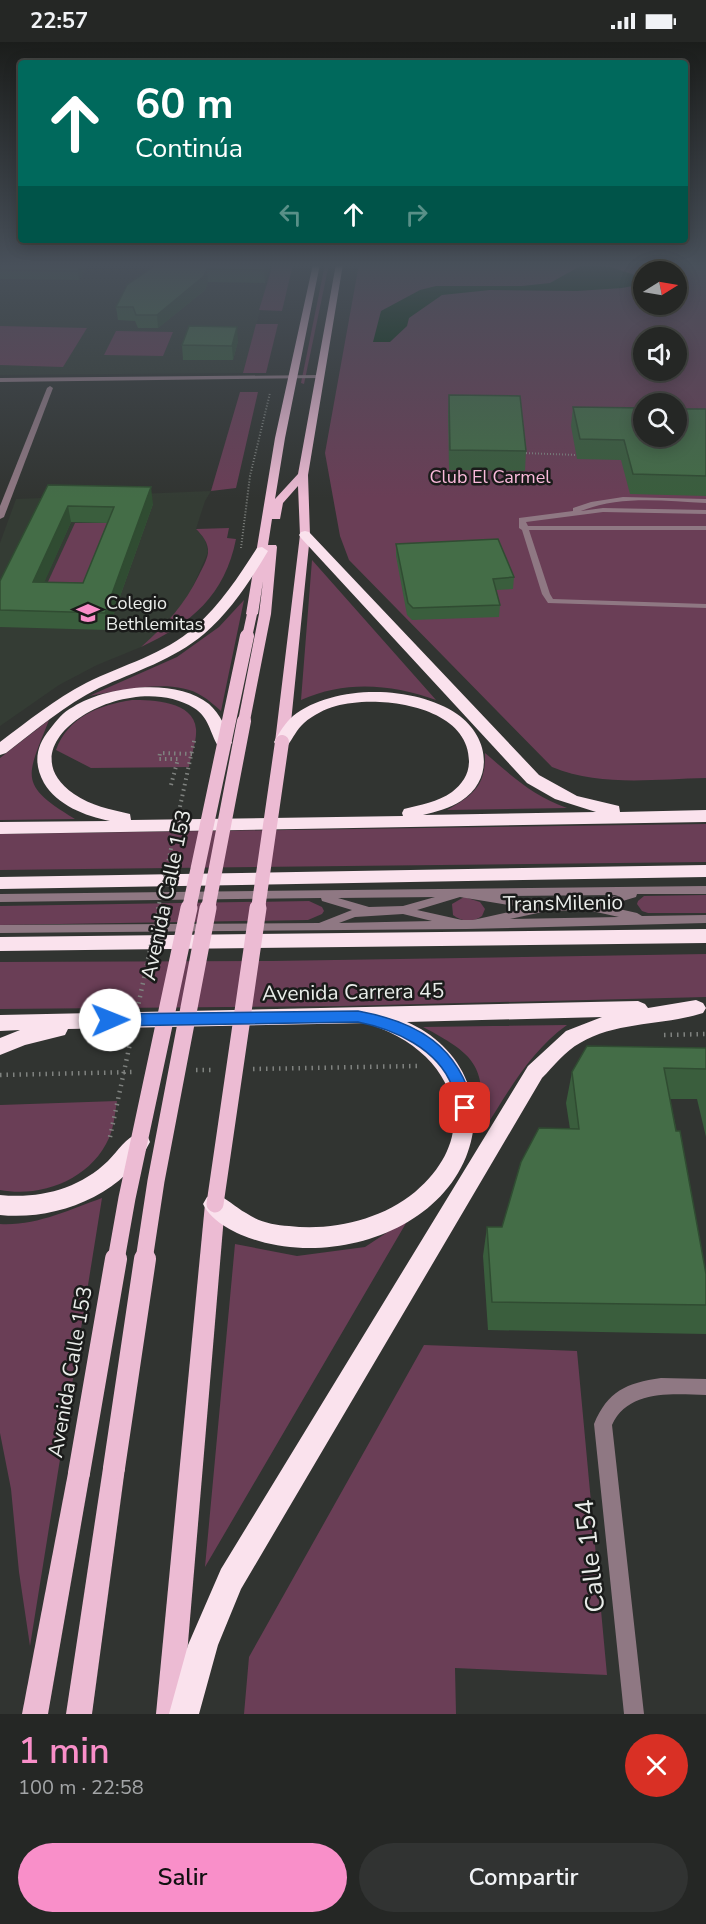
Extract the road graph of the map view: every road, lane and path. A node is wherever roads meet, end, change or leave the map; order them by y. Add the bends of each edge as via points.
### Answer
1 (300, 342) edge
2 (326, 342) edge
3 (0, 380) edge
4 (319, 380) junction
5 (292, 381) junction
6 (0, 388) edge
7 (50, 388) junction
8 (271, 391) dead end
9 (523, 453) edge
10 (576, 455) dead end
11 (303, 475) junction
12 (706, 501) edge
13 (603, 510) junction
14 (706, 513) edge
15 (567, 515) junction
16 (0, 517) edge
17 (523, 528) junction
18 (571, 528) junction
19 (607, 528) junction
20 (706, 528) edge
21 (305, 535) junction
22 (240, 551) dead end
23 (262, 551) junction
24 (706, 606) edge
25 (258, 614) junction
26 (196, 728) dead end
27 (282, 742) junction
28 (224, 743) junction
29 (0, 750) edge
30 (192, 754) junction
31 (171, 785) dead end
32 (706, 816) edge
33 (684, 817) junction
34 (364, 820) junction
35 (183, 825) junction
36 (0, 828) edge
37 (706, 871) edge
38 (0, 884) edge
39 (706, 890) edge
40 (650, 891) junction
41 (460, 893) junction
42 (311, 896) junction
43 (0, 898) edge
44 (587, 906) junction
45 (547, 907) junction
46 (403, 910) junction
47 (369, 911) junction
48 (706, 919) edge
49 (660, 920) junction
50 (467, 925) junction
51 (309, 927) junction
52 (0, 929) edge
53 (706, 936) edge
54 (0, 944) edge
55 (701, 1008) edge
56 (358, 1017) junction
57 (90, 1021) junction
58 (0, 1023) edge
59 (706, 1034) edge
60 (663, 1035) dead end
61 (0, 1047) edge
62 (417, 1066) dead end
63 (244, 1069) dead end
64 (221, 1070) dead end
65 (186, 1071) dead end
66 (140, 1072) dead end
67 (0, 1075) edge
68 (110, 1137) dead end
69 (139, 1142) junction
70 (215, 1204) junction
71 (0, 1205) edge
72 (706, 1387) edge
73 (35, 1714) edge
74 (79, 1714) edge
75 (169, 1714) edge
76 (184, 1714) edge
77 (634, 1714) edge

1 - 5 main road, Avenida Calle 153
2 - 4 main road
3 - 5 street
4 - 5 street
4 - 11 main road
5 - 7 street
5 - 23 main road, Avenida Calle 153
6 - 7 street
7 - 16 street
8 - 22 path via 250,476
9 - 10 path
11 - 21 main road
11 - 25 main road, Avenida Calle 153 via 278,502
12 - 15 lane via 612,500 591,503
13 - 14 lane
13 - 15 lane
13 - 19 lane
15 - 17 lane via 522,520
15 - 18 lane
17 - 18 lane
17 - 24 lane via 551,601
18 - 19 lane
19 - 20 lane
21 - 27 main road
21 - 33 highway via 533,779 578,803
23 - 25 main road, Avenida Calle 153
23 - 29 highway via 228,603 189,640 75,696
25 - 28 main road, Avenida Calle 153, bridge
25 - 74 main road, Avenida Calle 153, bridge via 156,1181
26 - 30 path, bridge
27 - 34 highway via 304,716 325,705 381,697 419,703 444,713 464,728 473,739 478,764 466,789 449,801 413,813
27 - 70 main road, bridge
28 - 35 highway via 211,716 200,706 185,698 147,692 91,704 67,718 50,738 43,764 45,774 70,801 114,817
28 - 69 main road, Avenida Calle 153, bridge
30 - 31 path via 160,753 159,759 178,759
30 - 68 path, bridge
32 - 33 highway
33 - 34 highway
34 - 35 highway
35 - 36 highway
37 - 38 highway
39 - 40 lane, TransMilenio
40 - 41 lane, TransMilenio
40 - 44 lane, TransMilenio
41 - 42 lane, TransMilenio
41 - 45 lane, TransMilenio
41 - 46 lane, TransMilenio
42 - 43 lane, TransMilenio
42 - 47 lane, TransMilenio
44 - 45 lane, TransMilenio
44 - 49 lane, TransMilenio
45 - 50 lane, TransMilenio
46 - 47 lane, TransMilenio
46 - 50 lane, TransMilenio
47 - 51 lane, TransMilenio
48 - 49 lane, TransMilenio
49 - 50 lane, TransMilenio
50 - 51 lane, TransMilenio
51 - 52 lane, TransMilenio
53 - 54 highway
55 - 56 highway, Avenida Carrera 45
55 - 76 highway via 599,1026 573,1037 535,1072 231,1579 202,1648
56 - 57 highway, Avenida Carrera 45
56 - 70 highway via 411,1032 450,1066 460,1086 465,1108 464,1131 457,1153 436,1185 404,1212 363,1230 317,1237 293,1237 254,1229
57 - 58 highway, Avenida Carrera 45
57 - 61 highway
59 - 60 path
62 - 63 path
64 - 65 path
66 - 67 path
69 - 71 highway via 99,1182 77,1194 50,1203
69 - 73 main road, Avenida Calle 153, bridge
70 - 75 main road
72 - 77 street, Calle 154 via 659,1386 621,1398 606,1412 603,1424

